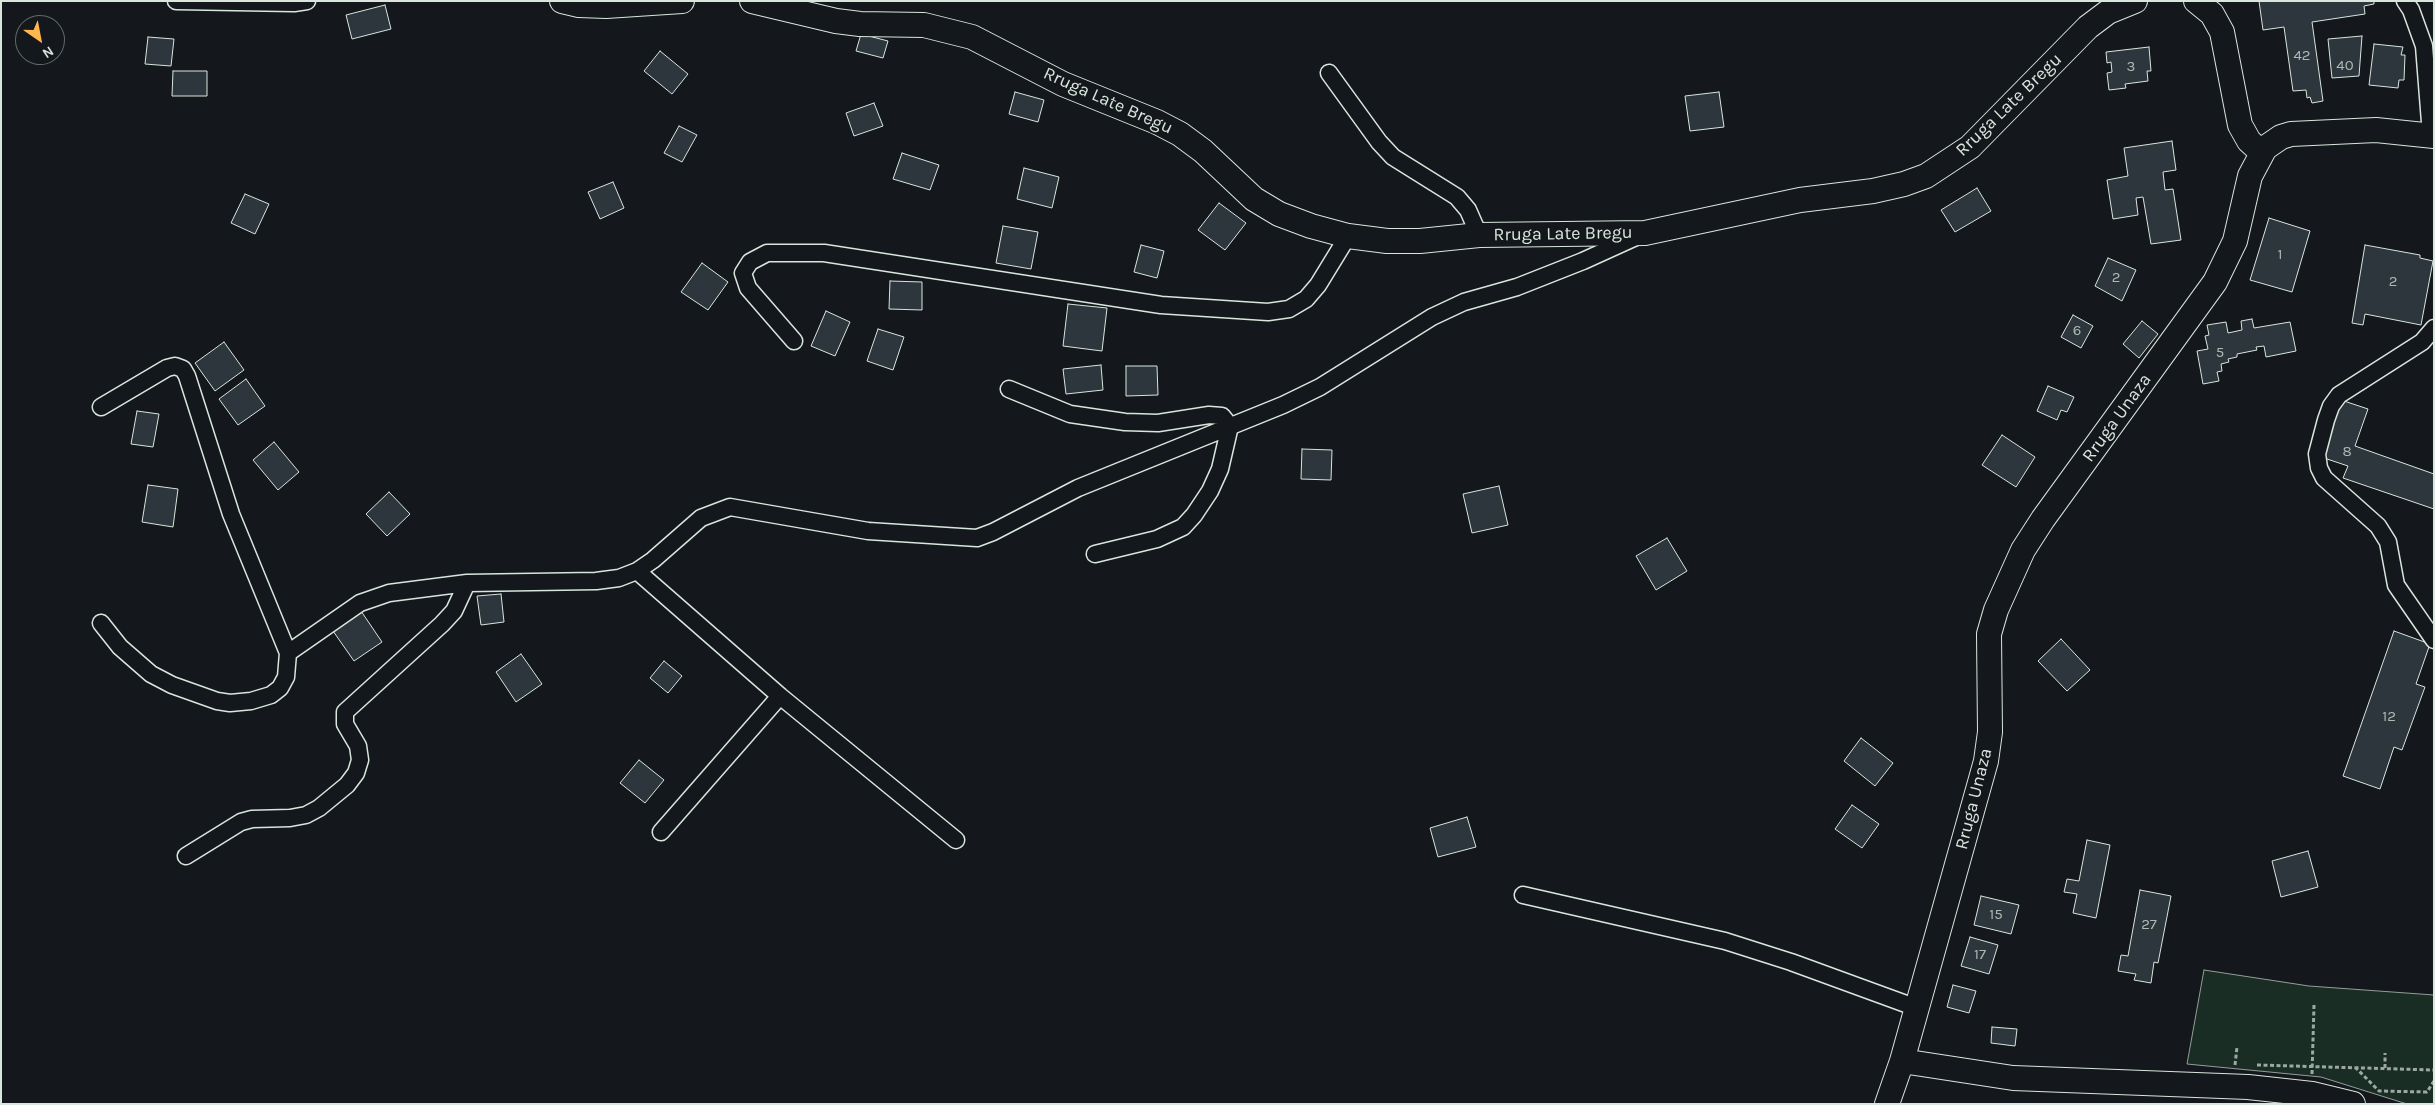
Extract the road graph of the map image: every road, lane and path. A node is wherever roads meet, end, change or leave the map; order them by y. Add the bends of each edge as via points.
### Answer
1 (176, 1) edge
2 (307, 1) edge
3 (562, 1) edge
4 (682, 1) edge
5 (752, 1) edge
6 (2135, 1) edge
7 (2196, 1) edge
8 (2405, 1) edge
9 (1329, 73) dead end
10 (2238, 117) junction
11 (2432, 136) edge
12 (2266, 147) junction
13 (2246, 195) junction
14 (1645, 233) junction
15 (1478, 235) junction
16 (1348, 236) junction
17 (2434, 328) edge
18 (794, 341) dead end
19 (1009, 389) dead end
20 (101, 407) dead end
21 (1230, 426) junction
22 (1095, 554) dead end
23 (638, 571) junction
24 (466, 583) junction
25 (101, 623) dead end
26 (2434, 640) edge
27 (288, 653) junction
28 (780, 696) junction
29 (661, 832) dead end
30 (956, 840) dead end
31 (186, 856) dead end
32 (1524, 895) dead end
33 (2314, 1005) dead end
34 (1917, 1008) junction
35 (2236, 1047) dead end
36 (2384, 1053) dead end
37 (1902, 1061) junction
38 (2228, 1065) dead end
39 (2235, 1065) junction
40 (2245, 1065) dead end
41 (2254, 1065) dead end
42 (2312, 1067) junction
43 (2355, 1067) junction
44 (2384, 1068) junction
45 (2434, 1070) edge
46 (2434, 1081) edge
47 (1887, 1104) edge
48 (2353, 1104) edge

1 - 2 street
3 - 4 main road via 579,5 622,6
5 - 16 main road, Rruga Late Bregu via 836,21 924,25 972,37 1063,84 1180,134 1254,199 1279,214
6 - 14 main road, Rruga Late Bregu via 2108,12 2088,27 1982,136 1926,176 1873,190 1800,200
7 - 10 main road via 2212,14 2222,32
8 - 11 street via 2424,46
9 - 15 street via 1379,142 1393,156 1457,197 1468,210
10 - 12 main road
10 - 13 main road
11 - 12 main road via 2376,130 2301,133 2286,135
12 - 13 main road, Rruga Unaza via 2254,164
13 - 34 main road, Rruga Unaza via 2234,241 2215,282 2043,519 2008,582 1989,634 1990,732 1986,761
14 - 15 main road, Rruga Late Bregu
14 - 21 street via 1517,287 1464,302 1432,317 1320,387
15 - 16 main road, Rruga Late Bregu via 1420,241
16 - 18 street via 1306,299 1289,309 1268,312 1162,305 824,253 767,253 750,262 743,273 748,288
17 - 26 street via 2422,342 2339,395 2329,413 2317,454 2324,478 2378,526 2388,542 2396,585
19 - 21 street via 1070,414 1158,423 1209,414 1222,416
20 - 27 street via 168,368 183,369 231,514
21 - 22 street via 1220,469 1210,491 1183,527 1156,539
21 - 23 street via 1078,488 977,538 868,531 730,507 701,518
23 - 24 street via 596,581
23 - 28 street
24 - 27 street via 389,593 360,603
24 - 31 street via 454,611 442,624 345,712 346,724 358,746 360,760 347,785 320,808 290,818 241,822
25 - 27 street via 125,652 152,674 217,701 251,701 271,695 286,677
28 - 29 street
28 - 30 street
32 - 34 street via 1724,941
33 - 42 path
34 - 37 main road, Rruga Unaza
35 - 39 path
36 - 44 path
37 - 47 main road, Rruga Unaza
37 - 48 main road via 2012,1078 2256,1087 2312,1094
38 - 39 path
39 - 40 path
41 - 42 path
42 - 43 path
43 - 44 path
43 - 46 path via 2379,1091 2427,1092
44 - 45 path

